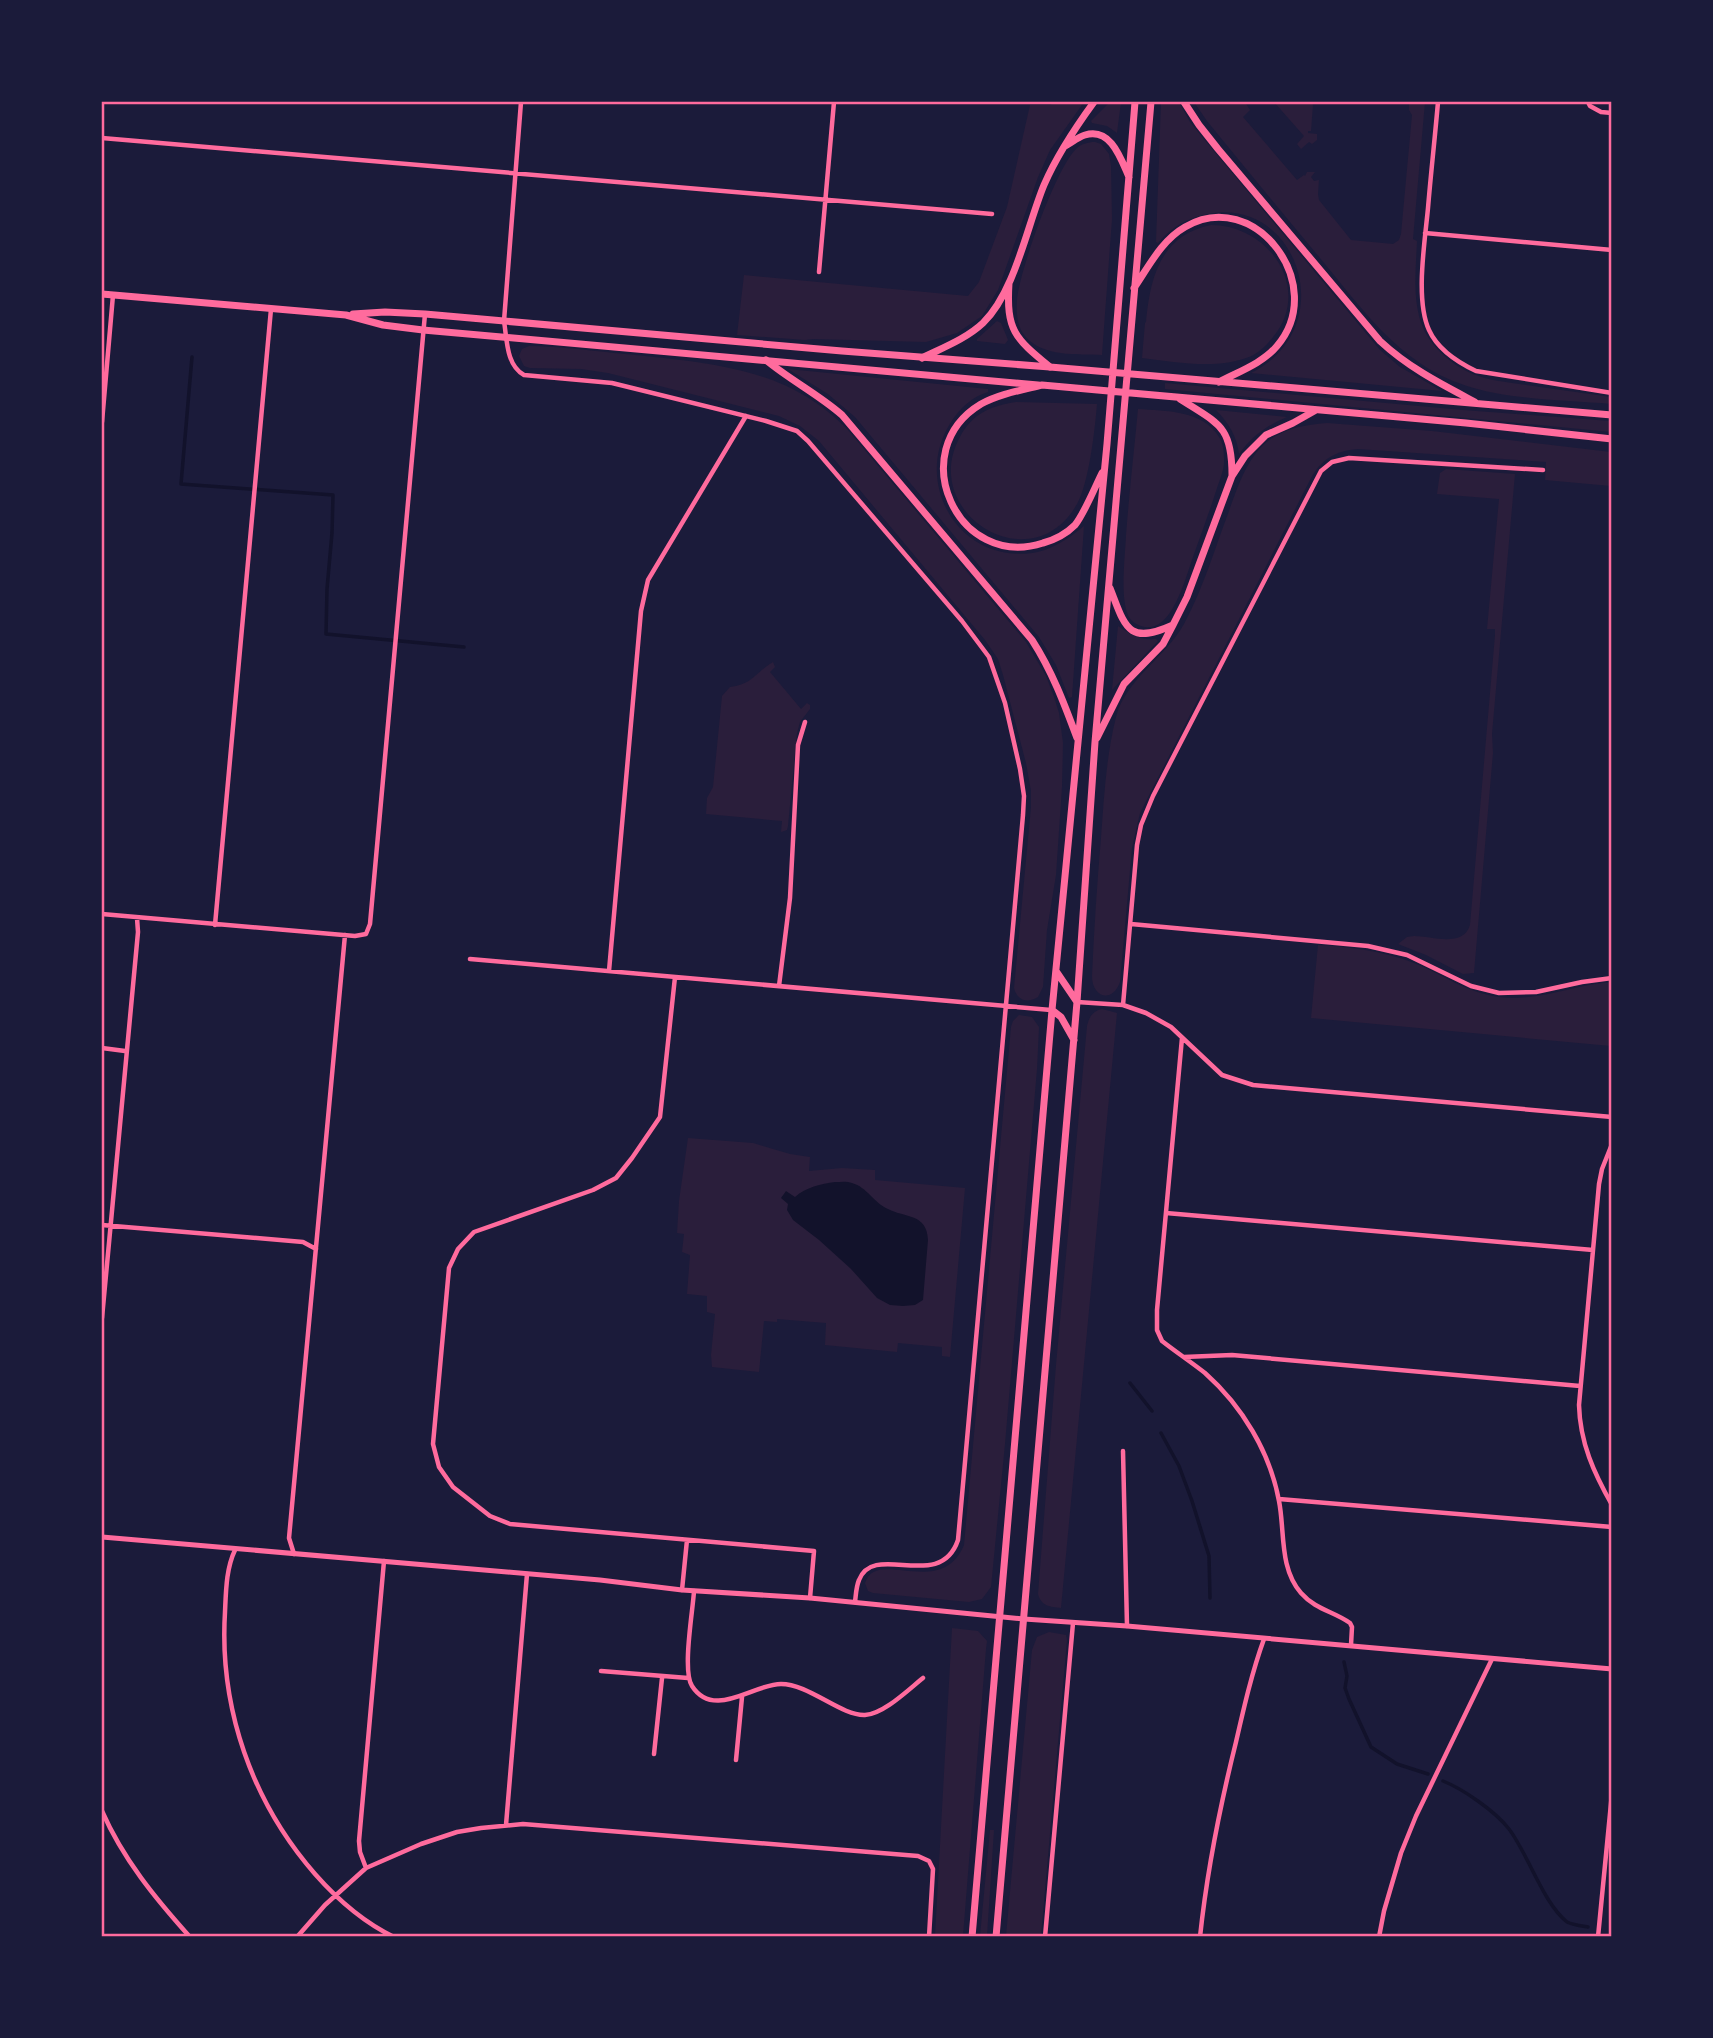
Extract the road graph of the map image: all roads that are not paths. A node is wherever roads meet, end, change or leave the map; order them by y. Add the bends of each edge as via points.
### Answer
1 (522, 102) edge
2 (834, 102) edge
3 (1094, 102) edge
4 (1135, 102) edge
5 (1152, 102) edge
6 (1184, 102) edge
7 (1438, 102) edge
8 (1588, 102) edge
9 (1612, 113) edge
10 (102, 138) edge
11 (1064, 147) junction
12 (514, 174) junction
13 (1129, 177) junction
14 (825, 201) junction
15 (992, 215) dead end
16 (1425, 233) junction
17 (1612, 250) edge
18 (819, 272) dead end
19 (1009, 283) junction
20 (1134, 289) junction
21 (102, 294) edge
22 (113, 295) junction
23 (271, 308) junction
24 (425, 314) junction
25 (346, 315) junction
26 (504, 321) junction
27 (423, 330) junction
28 (507, 338) junction
29 (922, 358) junction
30 (766, 360) junction
31 (1050, 367) junction
32 (1218, 383) junction
33 (1042, 385) junction
34 (1612, 393) edge
35 (1177, 397) junction
36 (1480, 405) junction
37 (1316, 410) junction
38 (1612, 415) edge
39 (746, 416) junction
40 (102, 422) edge
41 (1612, 439) edge
42 (1104, 470) junction
43 (1543, 470) dead end
44 (1232, 476) junction
45 (1108, 584) junction
46 (1173, 625) junction
47 (805, 722) dead end
48 (1078, 741) junction
49 (1095, 742) junction
50 (102, 914) edge
51 (137, 918) junction
52 (1130, 924) junction
53 (215, 925) junction
54 (345, 935) junction
55 (470, 959) dead end
56 (609, 971) junction
57 (1056, 971) junction
58 (675, 977) junction
59 (1612, 978) edge
60 (779, 986) junction
61 (1077, 1002) junction
62 (1123, 1005) junction
63 (1007, 1007) junction
64 (1052, 1010) junction
65 (1182, 1038) junction
66 (1074, 1040) junction
67 (102, 1048) edge
68 (125, 1051) junction
69 (1612, 1117) edge
70 (1612, 1144) edge
71 (1166, 1213) junction
72 (102, 1225) edge
73 (110, 1225) junction
74 (316, 1249) junction
75 (1593, 1250) junction
76 (102, 1318) edge
77 (1183, 1357) junction
78 (1580, 1386) junction
79 (1123, 1451) dead end
80 (1279, 1499) junction
81 (1612, 1505) edge
82 (1612, 1527) edge
83 (102, 1537) edge
84 (687, 1540) junction
85 (235, 1550) junction
86 (294, 1554) junction
87 (384, 1562) junction
88 (527, 1574) junction
89 (682, 1590) junction
90 (694, 1591) junction
91 (810, 1598) junction
92 (855, 1602) junction
93 (1000, 1616) junction
94 (1024, 1619) junction
95 (1073, 1623) junction
96 (1127, 1626) junction
97 (1264, 1639) junction
98 (1351, 1645) junction
99 (1492, 1659) junction
100 (1612, 1669) edge
101 (601, 1671) dead end
102 (662, 1678) junction
103 (688, 1678) junction
104 (923, 1678) dead end
105 (742, 1697) junction
106 (654, 1754) dead end
107 (736, 1760) dead end
108 (1612, 1793) edge
109 (102, 1811) edge
110 (506, 1825) junction
111 (366, 1868) junction
112 (336, 1896) junction
113 (190, 1937) edge
114 (297, 1937) edge
115 (394, 1937) edge
116 (929, 1937) edge
117 (972, 1937) edge
118 (996, 1937) edge
119 (1045, 1937) edge
120 (1200, 1937) edge
121 (1379, 1937) edge
122 (1598, 1937) edge

1 - 12 street
2 - 14 street
3 - 11 main road
4 - 13 main road
5 - 20 main road
6 - 36 main road via 1380,341 1422,374
7 - 16 street
8 - 9 street via 1601,112
10 - 12 street
11 - 13 main road via 1084,135 1102,137 1116,149
11 - 19 main road via 1044,187
12 - 14 street
12 - 26 street
13 - 42 main road
14 - 15 street
14 - 18 street
16 - 17 street
16 - 34 street via 1425,316 1446,353 1476,371
19 - 29 main road via 982,324
19 - 31 main road via 1014,331 1023,345
20 - 32 main road via 1163,245 1198,221 1237,221 1273,242 1293,279 1290,326 1267,355
20 - 45 main road
21 - 22 main road
22 - 23 main road
22 - 40 street
23 - 25 main road
23 - 53 street
24 - 25 main road
24 - 26 main road
24 - 27 street
25 - 27 main road
26 - 28 street
26 - 29 main road
27 - 28 main road
27 - 54 street via 370,923 366,934
28 - 30 main road
28 - 39 street via 513,365 524,375 612,383
29 - 31 main road
30 - 33 main road
30 - 48 main road via 842,415 1032,640 1056,681
31 - 32 main road
32 - 36 main road
33 - 35 main road
33 - 42 main road via 984,403 965,416 952,435 944,455 943,480 958,516 975,532 999,544 1035,546 1063,535 1076,524
35 - 37 main road
35 - 44 main road via 1221,428 1230,445
36 - 38 main road
37 - 41 main road
37 - 44 main road via 1266,435
39 - 56 street via 648,580 641,611
39 - 63 street via 797,431 808,441 989,657 1005,703 1024,796
42 - 48 main road
43 - 52 street via 1341,459 1319,474 1142,820
44 - 46 main road
45 - 46 main road via 1123,621 1134,631 1155,633
45 - 49 main road
46 - 49 main road via 1163,644 1124,684
47 - 60 street via 798,745 790,898
48 - 57 main road
49 - 61 main road
50 - 51 street
51 - 53 street
51 - 68 street
52 - 59 street via 1368,946 1407,955 1471,986 1499,993 1536,992
52 - 62 street
53 - 54 street
54 - 74 street
55 - 56 street
56 - 58 street
57 - 61 main road
57 - 64 main road
58 - 60 street
58 - 84 street via 660,1117 632,1158 616,1178 474,1232 458,1249 449,1268 433,1444 439,1467 453,1487 489,1516 510,1524
60 - 63 street
61 - 62 street
61 - 66 main road
62 - 65 street via 1164,1022
63 - 64 street
63 - 92 street via 958,1540 948,1557 935,1564 873,1566 859,1580
64 - 66 main road
64 - 93 main road
65 - 69 street via 1223,1075 1260,1086
65 - 71 street
66 - 94 main road
67 - 68 street
68 - 73 street
70 - 75 street via 1600,1180
71 - 75 street
71 - 77 street via 1157,1330 1160,1339
72 - 73 street
73 - 74 street via 303,1242
73 - 76 street
74 - 86 street via 289,1538
75 - 78 street
77 - 78 street via 1232,1355
77 - 80 street via 1213,1382 1245,1419 1266,1459
78 - 81 street via 1585,1450
79 - 96 street
80 - 82 street
80 - 98 street via 1291,1578 1309,1601 1350,1623
83 - 85 street
84 - 89 street
84 - 91 street via 814,1551
85 - 86 street
85 - 112 street via 229,1563 223,1631 235,1727 250,1771 279,1828
86 - 87 street
87 - 88 street
87 - 111 street via 359,1841
88 - 89 street
88 - 110 street
89 - 90 street
90 - 91 street
90 - 103 street
91 - 92 street
92 - 93 street
93 - 94 street
93 - 117 main road
94 - 95 street
94 - 118 main road
95 - 96 street
95 - 119 street
96 - 97 street
97 - 98 street
97 - 120 street via 1225,1787
98 - 99 street
99 - 100 street
99 - 121 street via 1411,1828 1394,1873
101 - 102 street
102 - 103 street
102 - 106 street
103 - 105 street via 701,1696 715,1700
104 - 105 street via 887,1707 866,1715 785,1684 769,1685
105 - 107 street
108 - 122 street
109 - 113 street via 128,1862
110 - 111 street via 457,1832
110 - 116 street via 541,1824 918,1856 933,1869
111 - 112 street
112 - 114 street
112 - 115 street

